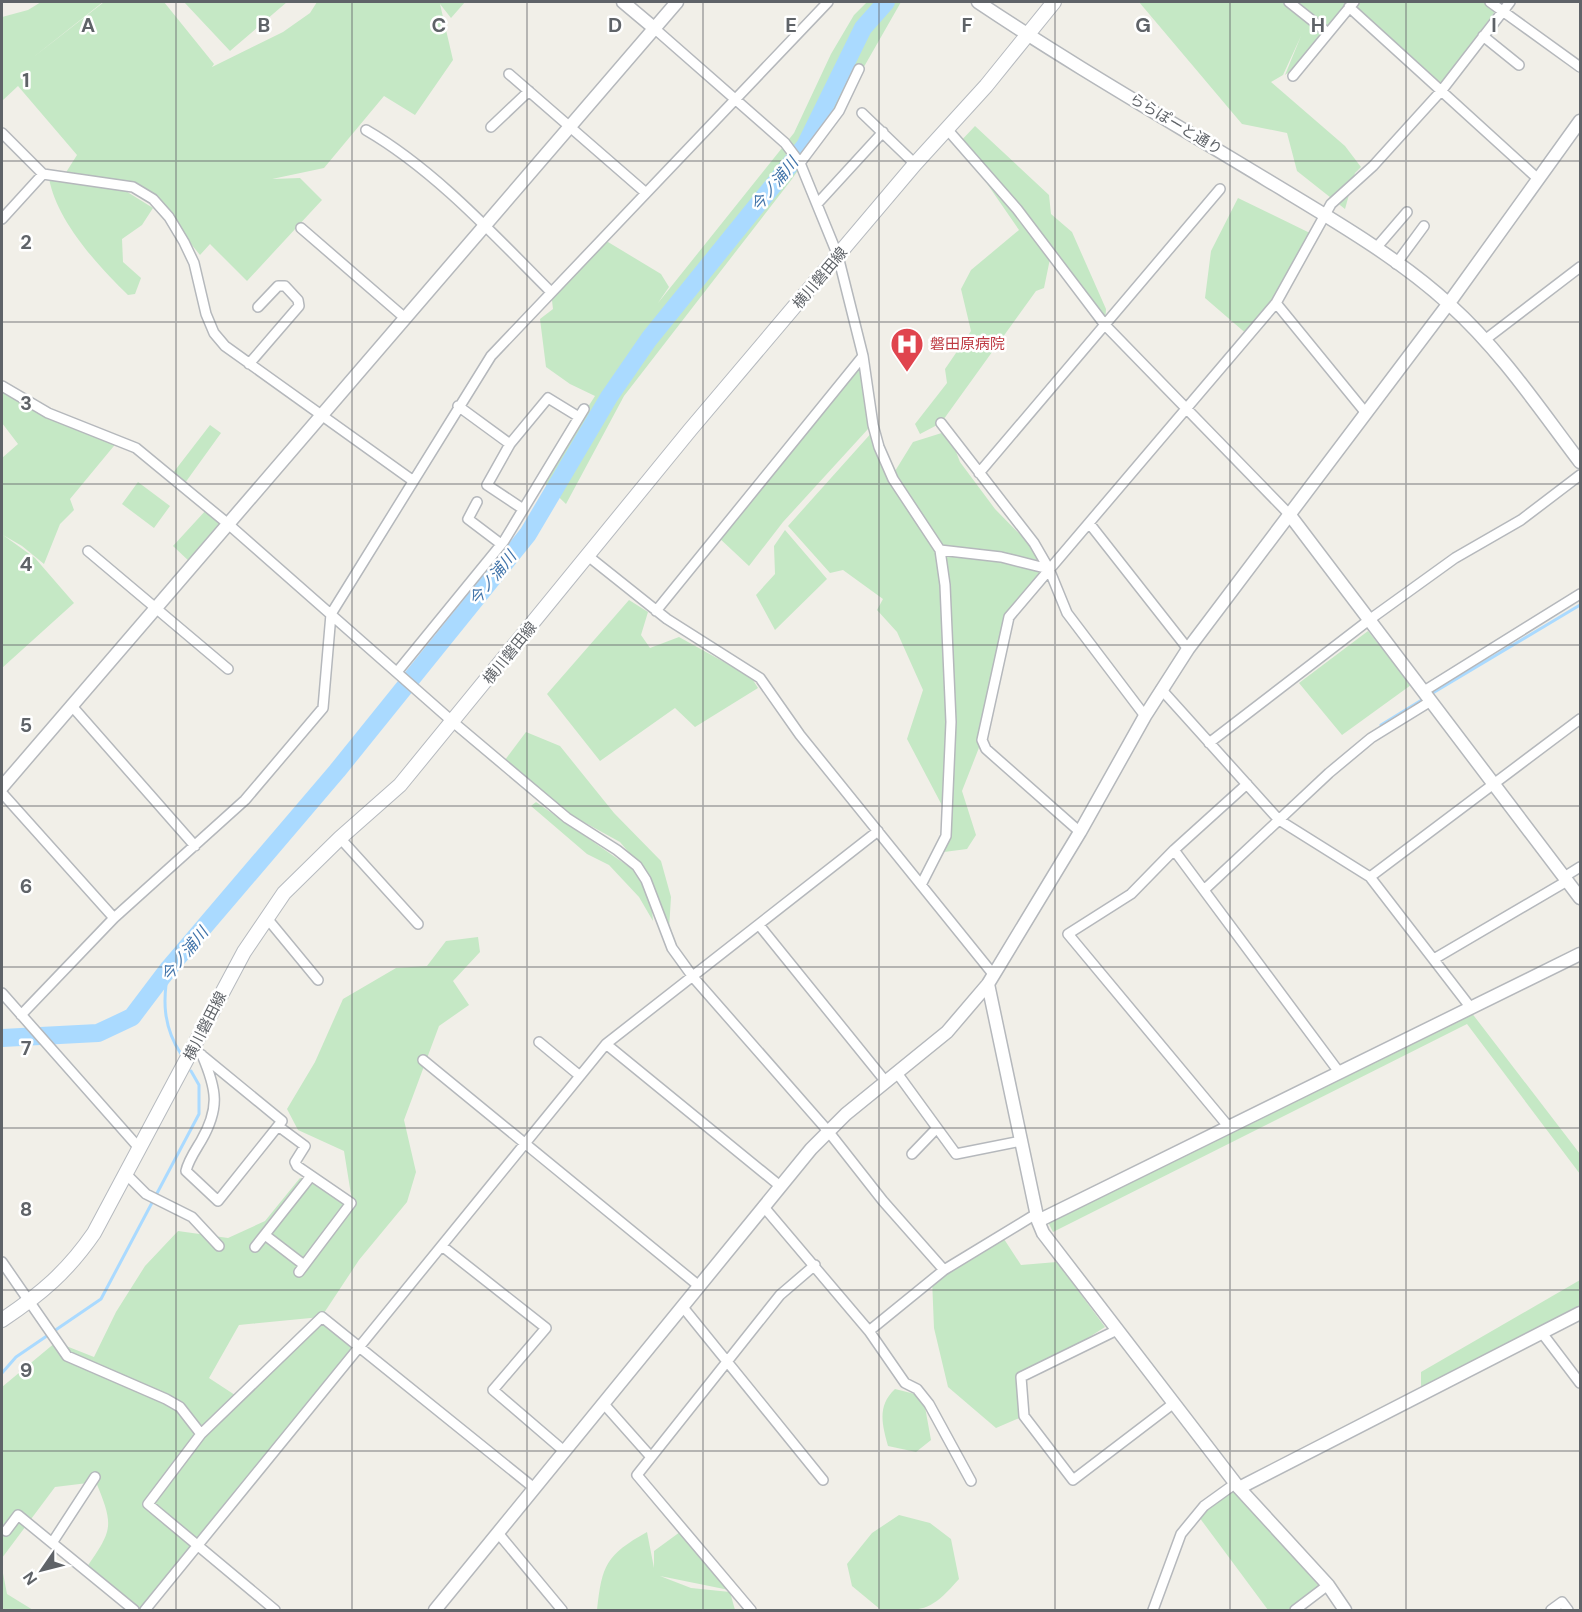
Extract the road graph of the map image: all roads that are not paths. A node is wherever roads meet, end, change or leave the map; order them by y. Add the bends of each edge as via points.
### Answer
1 (623, 2) edge
2 (677, 2) edge
3 (826, 2) edge
4 (978, 2) edge
5 (1054, 2) edge
6 (1289, 2) edge
7 (1490, 2) edge
8 (1510, 2) edge
9 (1351, 4) edge
10 (1503, 10) junction
11 (654, 28) junction
12 (1328, 33) junction
13 (1026, 34) junction
14 (1483, 36) junction
15 (1519, 64) dead end
16 (1581, 67) edge
17 (859, 69) dead end
18 (509, 74) dead end
19 (1293, 76) dead end
20 (1442, 90) junction
21 (529, 91) junction
22 (735, 98) junction
23 (862, 113) dead end
24 (1581, 121) edge
25 (570, 126) junction
26 (490, 128) dead end
27 (946, 128) junction
28 (366, 130) dead end
29 (883, 132) junction
30 (2, 133) edge
31 (801, 163) junction
32 (915, 164) junction
33 (43, 174) junction
34 (1537, 178) junction
35 (1220, 189) dead end
36 (646, 193) junction
37 (817, 204) junction
38 (1407, 212) dead end
39 (1325, 215) junction
40 (2, 219) edge
41 (484, 225) junction
42 (1424, 226) dead end
43 (301, 228) dead end
44 (1376, 248) junction
45 (838, 256) junction
46 (1396, 264) junction
47 (1581, 267) edge
48 (551, 292) junction
49 (1276, 303) junction
50 (1449, 303) junction
51 (258, 307) dead end
52 (405, 318) junction
53 (1105, 325) junction
54 (1486, 339) junction
55 (863, 356) junction
56 (249, 364) junction
57 (2, 386) edge
58 (458, 406) junction
59 (1188, 408) junction
60 (1365, 412) junction
61 (320, 417) junction
62 (941, 423) dead end
63 (510, 444) junction
64 (1581, 462) edge
65 (980, 473) junction
66 (1581, 475) edge
67 (412, 480) junction
68 (477, 502) dead end
69 (523, 509) junction
70 (1289, 514) junction
71 (227, 523) junction
72 (1089, 523) junction
73 (501, 544) junction
74 (940, 550) junction
75 (88, 551) dead end
76 (588, 556) junction
77 (1048, 569) junction
78 (1581, 594) edge
79 (155, 608) junction
80 (656, 611) junction
81 (331, 614) junction
82 (1369, 620) junction
83 (1188, 649) junction
84 (228, 669) dead end
85 (398, 673) junction
86 (1161, 690) junction
87 (1427, 696) junction
88 (71, 705) junction
89 (1145, 716) junction
90 (1581, 719) edge
91 (453, 722) junction
92 (1209, 743) junction
93 (1246, 784) junction
94 (1494, 784) junction
95 (2, 787) edge
96 (2, 793) edge
97 (1279, 820) junction
98 (878, 831) junction
99 (1080, 832) junction
100 (340, 838) junction
101 (195, 846) junction
102 (1174, 849) junction
103 (1581, 867) edge
104 (1370, 877) junction
105 (1566, 879) junction
106 (921, 885) junction
107 (1204, 890) junction
108 (1581, 898) edge
109 (266, 917) junction
110 (114, 918) junction
111 (418, 924) dead end
112 (759, 925) junction
113 (1581, 954) edge
114 (1434, 959) junction
115 (693, 977) junction
116 (990, 979) junction
117 (318, 980) dead end
118 (2, 993) edge
119 (1471, 1008) junction
120 (21, 1015) junction
121 (539, 1042) dead end
122 (606, 1044) junction
123 (198, 1052) junction
124 (423, 1060) dead end
125 (1339, 1072) junction
126 (897, 1073) junction
127 (580, 1076) junction
128 (886, 1082) junction
129 (278, 1126) junction
130 (1228, 1126) junction
131 (937, 1128) junction
132 (828, 1131) junction
133 (1021, 1141) junction
134 (524, 1145) junction
135 (140, 1149) junction
136 (912, 1154) dead end
137 (127, 1174) junction
138 (312, 1176) junction
139 (780, 1186) junction
140 (763, 1206) junction
141 (1037, 1217) junction
142 (265, 1235) junction
143 (219, 1246) dead end
144 (255, 1246) dead end
145 (442, 1246) junction
146 (2, 1262) edge
147 (814, 1265) junction
148 (944, 1270) junction
149 (699, 1286) junction
150 (29, 1302) junction
151 (682, 1306) junction
152 (1581, 1313) edge
153 (2, 1320) edge
154 (1118, 1329) junction
155 (869, 1331) junction
156 (1542, 1333) junction
157 (361, 1346) junction
158 (728, 1360) junction
159 (1581, 1383) edge
160 (603, 1403) junction
161 (1174, 1403) junction
162 (201, 1434) junction
163 (564, 1451) junction
164 (651, 1457) junction
165 (95, 1477) dead end
166 (824, 1480) dead end
167 (971, 1481) dead end
168 (1237, 1486) junction
169 (534, 1488) junction
170 (6, 1531) dead end
171 (498, 1533) junction
172 (52, 1543) junction
173 (198, 1545) junction
174 (1328, 1585) junction
175 (134, 1611) edge
176 (145, 1611) edge
177 (275, 1611) edge
178 (435, 1611) edge
179 (562, 1611) edge
180 (751, 1611) edge
181 (1153, 1611) edge
182 (1295, 1611) edge
183 (1346, 1611) edge
184 (1551, 1611) edge
185 (1568, 1611) edge

1 - 11 street
2 - 11 street
3 - 22 street
4 - 13 street, ららぽーと通り
5 - 13 main road, 横川磐田線
6 - 12 street
7 - 10 street
8 - 10 street
9 - 12 street
9 - 20 street
10 - 14 street
10 - 16 street
11 - 22 street
11 - 25 street
12 - 19 street
13 - 27 main road, 横川磐田線 via 986,86
13 - 39 street, ららぽーと通り
14 - 15 street
14 - 20 street
17 - 31 street via 839,111
18 - 21 street
20 - 34 street
20 - 39 street via 1373,166 1331,204
21 - 25 street
21 - 26 street
22 - 31 street via 785,143
22 - 36 street
23 - 29 street
24 - 34 street
25 - 36 street
25 - 41 street
27 - 32 main road, 横川磐田線
27 - 53 street via 1017,209
28 - 41 street via 394,146
29 - 32 street
29 - 37 street
30 - 33 street
31 - 37 street
32 - 45 main road, 横川磐田線
33 - 40 street
33 - 56 street via 133,187 153,198 169,217 194,263 214,333
34 - 50 street
35 - 53 street
36 - 48 street
37 - 45 street
38 - 44 street
39 - 44 street, ららぽーと通り
39 - 49 street
41 - 48 street
41 - 52 street
42 - 46 street
43 - 52 street
44 - 46 street, ららぽーと通り
45 - 55 street
45 - 76 main road, 横川磐田線
46 - 50 street, ららぽーと通り
47 - 54 street
48 - 58 street via 490,356
49 - 59 street
49 - 60 street
50 - 54 street
50 - 60 street
51 - 56 street via 278,286 285,286 299,306
52 - 61 street
53 - 59 street
53 - 65 street
54 - 64 street
55 - 74 street via 879,447 893,479
55 - 80 street
56 - 61 street
57 - 71 street via 48,413 136,448
58 - 63 street
58 - 67 street
59 - 70 street
59 - 72 street
60 - 70 street
61 - 67 street
61 - 71 street
62 - 65 street
63 - 69 street via 487,485
63 - 69 street via 548,398 582,413
65 - 77 street via 1034,543
66 - 82 street via 1521,520 1455,558
67 - 81 street
68 - 73 street via 468,519
69 - 73 street
70 - 82 street
70 - 83 street
71 - 79 street
71 - 81 street
72 - 77 street
72 - 83 street
73 - 85 street
74 - 77 street via 1001,557
74 - 106 street via 951,722 946,825 945,836
75 - 79 street
76 - 80 street
76 - 91 main road, 横川磐田線
77 - 89 street via 1067,614
77 - 99 street via 1009,616 981,740 986,749
78 - 87 street
79 - 84 street
79 - 88 street
80 - 98 street via 754,671
81 - 85 street
81 - 101 street via 323,708 245,800
82 - 87 street
82 - 92 street
83 - 86 street
85 - 91 street
86 - 89 street
86 - 92 street
87 - 94 street
87 - 97 street via 1329,773
88 - 95 street
88 - 101 street
89 - 99 street
90 - 94 street
91 - 100 main road, 横川磐田線 via 400,785
91 - 115 street via 567,818 637,866 672,948
92 - 93 street
93 - 97 street
93 - 102 street
94 - 104 street
94 - 105 street
96 - 110 street
97 - 104 street
97 - 107 street
98 - 106 street
98 - 112 street
99 - 116 street
100 - 109 main road, 横川磐田線
100 - 111 street
101 - 110 street
102 - 107 street
102 - 130 street via 1131,894 1068,934
103 - 105 street
104 - 114 street
105 - 108 street
105 - 114 street
106 - 116 street
107 - 125 street
109 - 117 street
109 - 123 main road, 横川磐田線 via 244,952
110 - 120 street
112 - 115 street
112 - 128 street
113 - 119 street
114 - 119 street
115 - 122 street
115 - 132 street
116 - 126 street via 947,1032
116 - 133 street
118 - 120 street
119 - 125 street
120 - 135 street
121 - 127 street
122 - 127 street
122 - 139 street
123 - 129 street via 282,1121
123 - 129 street via 211,1075 215,1109 187,1166 189,1177 218,1201
123 - 135 main road, 横川磐田線
124 - 134 street
125 - 130 street
126 - 128 street
126 - 131 street
127 - 134 street
128 - 132 street
129 - 138 street via 305,1146 295,1162
130 - 141 street
131 - 133 street via 956,1154
131 - 136 street
132 - 139 street
132 - 148 street
133 - 141 street
134 - 145 street
134 - 149 street
135 - 137 main road, 横川磐田線
137 - 143 street via 146,1194 192,1217
137 - 150 main road, 横川磐田線 via 71,1266
138 - 142 street
138 - 142 street via 351,1203 302,1269
139 - 140 street
140 - 147 street
140 - 149 street
141 - 148 street
141 - 154 street via 1043,1233
142 - 144 street
145 - 157 street
145 - 163 street via 546,1328 493,1390
146 - 150 street
147 - 155 street
147 - 158 street via 780,1295
148 - 155 street
149 - 151 street
150 - 153 main road, 横川磐田線
150 - 162 street via 67,1356 180,1407
151 - 158 street
151 - 160 street
152 - 156 street
154 - 161 street
154 - 161 street via 1021,1377 1024,1416 1030,1424 1073,1480
155 - 167 street via 905,1383 917,1389 929,1404
156 - 159 street
156 - 168 street
157 - 162 street via 322,1317
157 - 169 street
157 - 173 street
158 - 164 street
158 - 166 street
160 - 163 street
160 - 164 street
161 - 168 street
162 - 173 street via 148,1504
163 - 169 street
164 - 180 street via 637,1475
165 - 172 street
168 - 174 street
168 - 181 street via 1204,1506 1181,1534
169 - 171 street
170 - 172 street via 18,1515
171 - 178 street
171 - 179 street
172 - 175 street
173 - 176 street
173 - 177 street
174 - 182 street
174 - 183 street
184 - 185 street via 1562,1602

